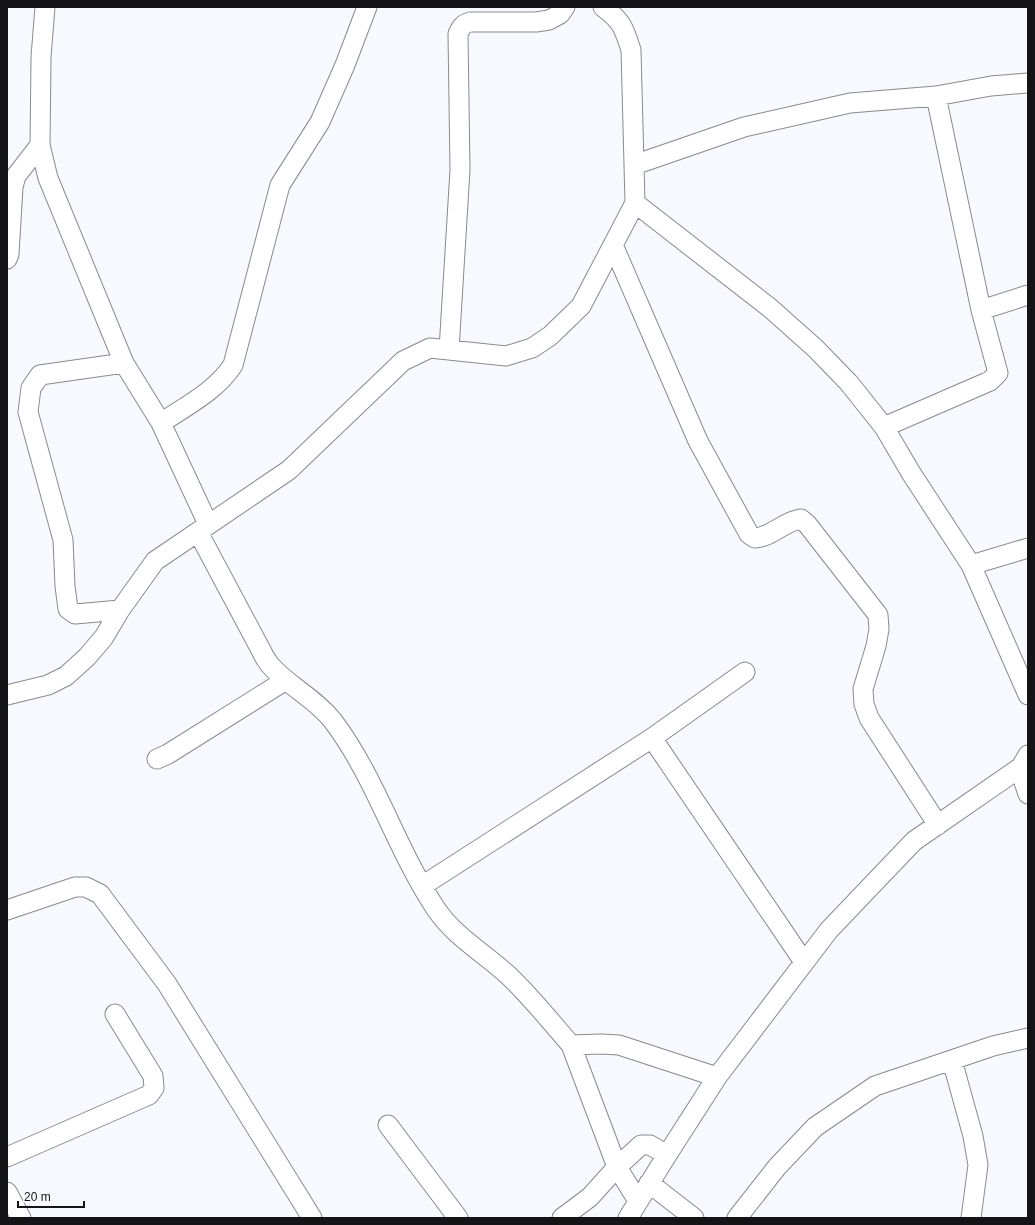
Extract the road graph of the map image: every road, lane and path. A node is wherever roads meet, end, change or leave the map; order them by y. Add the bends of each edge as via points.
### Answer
1 (45, 7) edge
2 (367, 7) edge
3 (565, 7) edge
4 (609, 9) edge
5 (502, 15) edge
6 (1028, 83) edge
7 (936, 96) junction
8 (40, 145) junction
9 (634, 165) junction
10 (635, 203) junction
11 (613, 245) junction
12 (7, 258) edge
13 (1028, 295) edge
14 (981, 310) junction
15 (448, 350) junction
16 (124, 363) junction
17 (161, 423) junction
18 (884, 427) junction
19 (203, 528) junction
20 (1028, 548) edge
21 (971, 565) junction
22 (120, 610) junction
23 (745, 672) dead end
24 (286, 680) junction
25 (7, 695) edge
26 (1028, 695) edge
27 (652, 738) junction
28 (157, 759) dead end
29 (1025, 761) edge
30 (1028, 794) edge
31 (938, 825) junction
32 (422, 886) junction
33 (7, 910) edge
34 (804, 962) junction
35 (115, 1014) dead end
36 (1028, 1038) edge
37 (572, 1045) junction
38 (952, 1060) junction
39 (717, 1077) junction
40 (388, 1125) dead end
41 (666, 1155) junction
42 (7, 1158) edge
43 (617, 1167) junction
44 (649, 1183) junction
45 (7, 1192) edge
46 (638, 1201) junction
47 (21, 1218) edge
48 (312, 1218) edge
49 (458, 1218) edge
50 (562, 1218) edge
51 (628, 1218) edge
52 (694, 1218) edge
53 (737, 1218) edge
54 (970, 1218) edge

1 - 8 street via 41,57
2 - 17 street via 320,122 280,185 233,365 212,389
3 - 5 street via 560,14 549,20 536,22
4 - 9 street via 623,26 631,50
5 - 15 street via 464,24 458,34 460,170
6 - 7 street via 991,86
7 - 9 street via 850,103 744,127
7 - 14 street
8 - 12 street via 16,176
8 - 16 street via 48,178
9 - 10 street
10 - 11 street
10 - 18 street via 770,308 804,338 849,383
11 - 15 street via 581,306 550,336 532,348 506,356
11 - 31 street via 698,441 749,534 755,538 763,538 792,520 801,519 878,615 876,646 863,689 864,704 869,718
13 - 14 street
14 - 18 street via 998,367 996,376 990,381
15 - 19 street via 430,348 403,362 289,470
16 - 17 street
16 - 22 street via 40,375 31,388 28,412 63,540 68,609 75,614
17 - 19 street
18 - 21 street
19 - 22 street via 156,561
19 - 24 street via 262,652 270,665
20 - 21 street
21 - 26 street
22 - 25 street via 104,637 87,658 66,676 48,685
23 - 27 street
24 - 28 street
24 - 32 street via 332,720 360,764
27 - 32 street
27 - 34 street
29 - 30 street via 1024,782
29 - 31 street
31 - 34 street via 914,841 828,930
32 - 37 street via 452,930 508,975
33 - 48 street via 75,887 86,887 100,894 167,984
34 - 39 street
35 - 42 street via 153,1076 154,1088 149,1095
36 - 38 street via 993,1046
37 - 39 street via 619,1046
37 - 43 street
38 - 53 street via 875,1086 815,1127 777,1167
38 - 54 street via 973,1136 978,1165
39 - 41 street
40 - 49 street
41 - 43 street via 650,1145 641,1145
41 - 44 street
43 - 46 street
43 - 50 street via 590,1197
44 - 46 street
44 - 52 street
45 - 47 street
46 - 51 street

